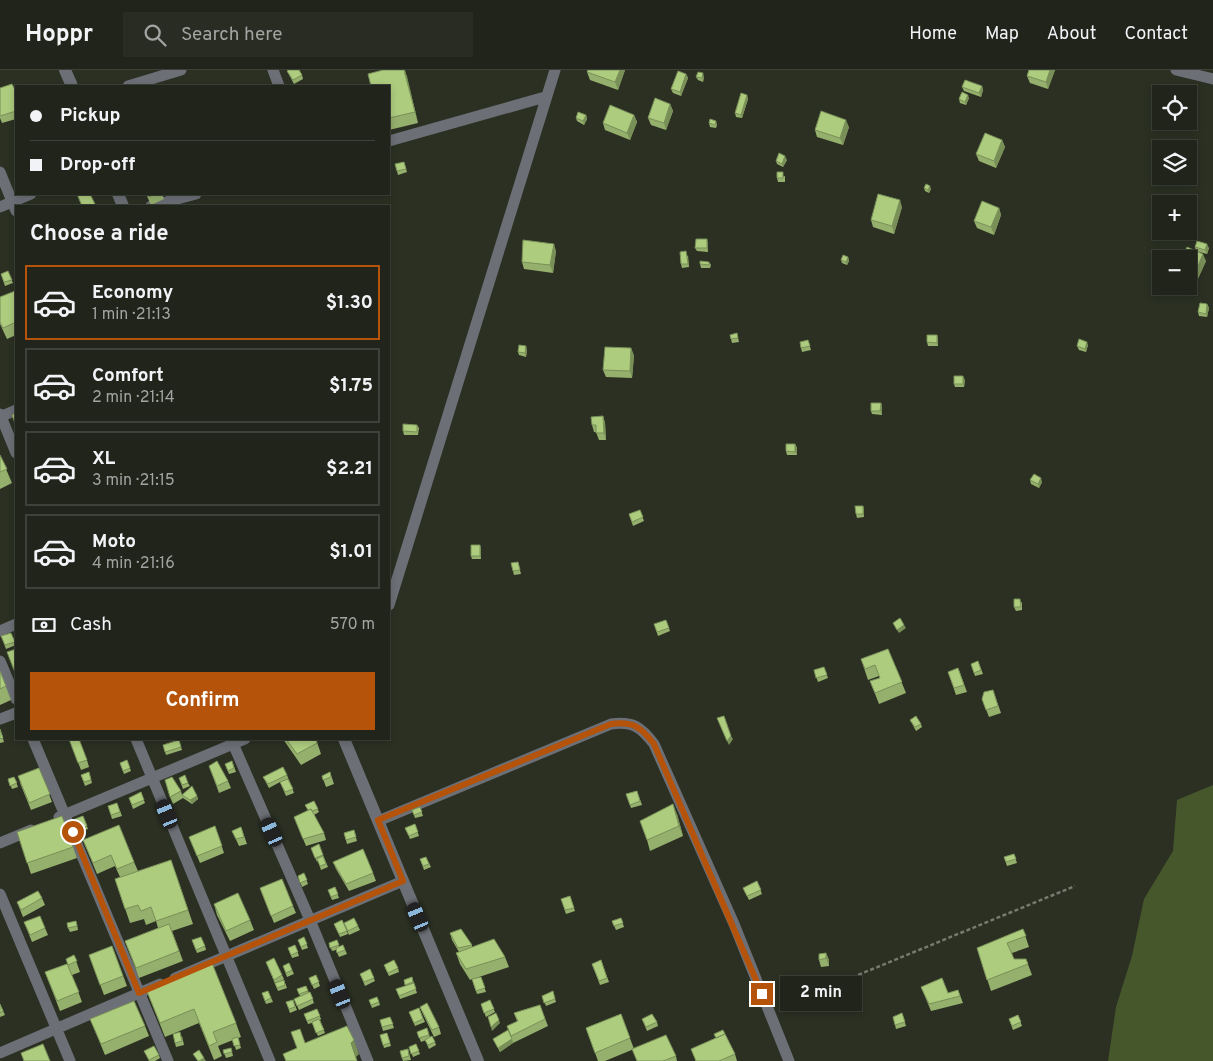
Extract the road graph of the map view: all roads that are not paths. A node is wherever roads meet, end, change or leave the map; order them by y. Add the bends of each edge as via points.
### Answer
1 (65, 70) edge
2 (181, 70) edge
3 (273, 70) edge
4 (555, 70) edge
5 (1176, 70) edge
6 (1213, 79) edge
7 (72, 85) edge
8 (131, 85) edge
9 (279, 85) edge
10 (545, 97) junction
11 (390, 141) edge
12 (0, 172) edge
13 (30, 195) edge
14 (192, 195) edge
15 (15, 205) edge
16 (155, 205) edge
17 (14, 206) edge
18 (0, 207) edge
19 (15, 410) edge
20 (0, 416) edge
21 (15, 451) edge
22 (390, 602) edge
23 (15, 624) edge
24 (0, 631) edge
25 (0, 661) edge
26 (15, 697) edge
27 (15, 713) edge
28 (0, 719) edge
29 (34, 740) edge
30 (136, 740) edge
31 (344, 740) edge
32 (232, 741) edge
33 (152, 778) junction
34 (66, 814) junction
35 (378, 820) junction
36 (0, 842) edge
37 (403, 881) junction
38 (0, 894) edge
39 (310, 920) junction
40 (226, 956) junction
41 (139, 993) junction
42 (57, 1028) junction
43 (0, 1053) edge
44 (70, 1061) edge
45 (168, 1061) edge
46 (270, 1061) edge
47 (368, 1061) edge
48 (478, 1061) edge
49 (789, 1061) edge

1 - 7 street
2 - 8 street
3 - 9 street
4 - 10 street
5 - 6 street
10 - 11 street
10 - 22 street
12 - 17 street
13 - 15 street
14 - 16 street
17 - 18 street
19 - 20 street
20 - 21 street
23 - 24 street
25 - 26 street
27 - 28 street
29 - 34 street
30 - 33 street
31 - 35 street
32 - 33 street
32 - 39 street
33 - 34 street
33 - 40 street
34 - 36 street
34 - 41 street
35 - 37 street
35 - 49 street via 611,724 634,724 642,728 654,744 734,924
37 - 39 street
37 - 48 street
38 - 42 street
39 - 40 street
39 - 47 street
40 - 41 street
40 - 46 street
41 - 42 street
41 - 45 street
42 - 43 street
42 - 44 street

